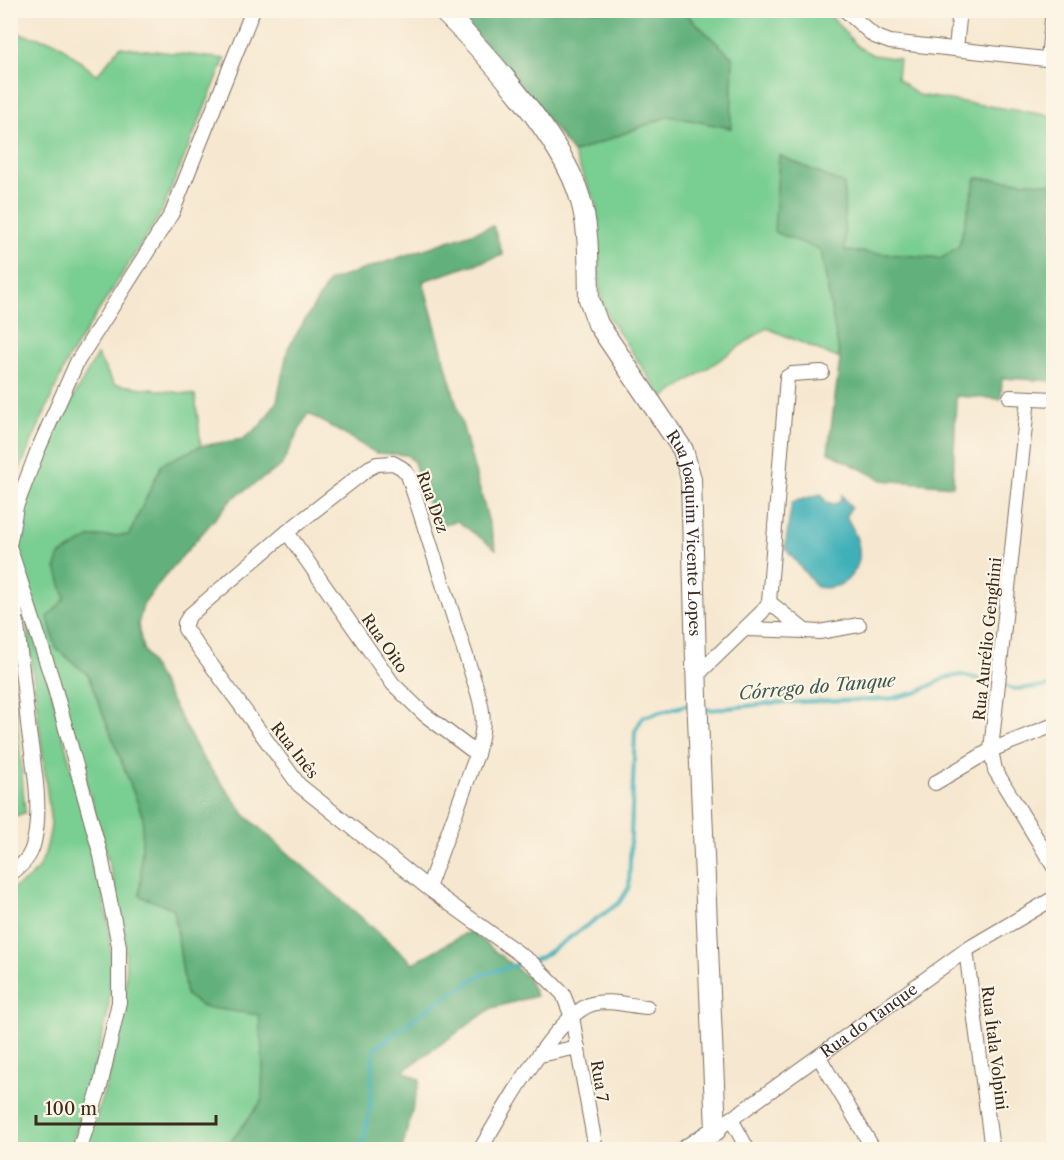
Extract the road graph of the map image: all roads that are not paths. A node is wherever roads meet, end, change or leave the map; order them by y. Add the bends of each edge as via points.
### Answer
1 (253, 10) edge
2 (442, 10) edge
3 (845, 10) edge
4 (864, 10) edge
5 (960, 10) edge
6 (1053, 10) edge
7 (862, 27) junction
8 (956, 48) junction
9 (1050, 59) edge
10 (822, 372) dead end
11 (1010, 397) dead end
12 (1028, 398) junction
13 (1053, 399) edge
14 (287, 532) junction
15 (10, 541) edge
16 (10, 549) edge
17 (10, 563) edge
18 (769, 602) junction
19 (860, 625) dead end
20 (745, 629) junction
21 (805, 631) junction
22 (188, 634) joint
23 (697, 675) junction
24 (1053, 725) edge
25 (991, 750) junction
26 (477, 754) junction
27 (935, 783) dead end
28 (1053, 867) edge
29 (10, 874) edge
30 (428, 888) junction
31 (1053, 898) edge
32 (966, 950) junction
33 (647, 1007) dead end
34 (573, 1017) junction
35 (578, 1047) junction
36 (540, 1055) junction
37 (819, 1057) junction
38 (724, 1125) junction
39 (79, 1149) edge
40 (480, 1149) edge
41 (596, 1149) edge
42 (686, 1149) edge
43 (748, 1149) edge
44 (874, 1149) edge
45 (992, 1149) edge

1 - 15 street via 172,213 77,362 20,496
2 - 23 street, Rua Joaquim Vicente Lopes via 531,112 564,161 583,209 593,312 683,450 691,478
3 - 7 street
4 - 7 street
5 - 8 street
6 - 9 street
7 - 8 street via 890,42
8 - 9 street
10 - 18 street via 787,377
11 - 12 street
12 - 13 street
12 - 25 street, Rua Aurélio Genghini
14 - 22 street, Rua Dez via 190,615 185,623
14 - 26 street, Rua Oito via 393,684 424,714
14 - 26 street, Rua Dez via 376,464 393,463 402,468 408,476 482,708 484,732
16 - 39 street via 101,856 119,946 119,1002 100,1087
17 - 29 street via 36,784 36,826 30,855
18 - 20 street
18 - 21 street
19 - 21 street
20 - 21 street
20 - 23 street
22 - 30 street, Rua Inês via 299,785
23 - 38 street, Rua Joaquim Vicente Lopes
24 - 25 street
25 - 27 street
25 - 28 street, Rua Aurélio Genghini via 999,779
26 - 30 street
30 - 34 street, Rua Inês via 545,975 562,994
31 - 32 street, Rua do Tanque
32 - 37 street, Rua do Tanque
32 - 45 street, Rua Ítala Volpini
33 - 34 street via 597,1003
34 - 35 street, Rua 7
34 - 36 street via 551,1037
35 - 36 street
35 - 41 street, Rua 7
36 - 40 street
37 - 38 street, Rua do Tanque
37 - 44 street
38 - 42 street, Rua do Tanque
38 - 43 street, Rua Joaquim Vicente Lopes

